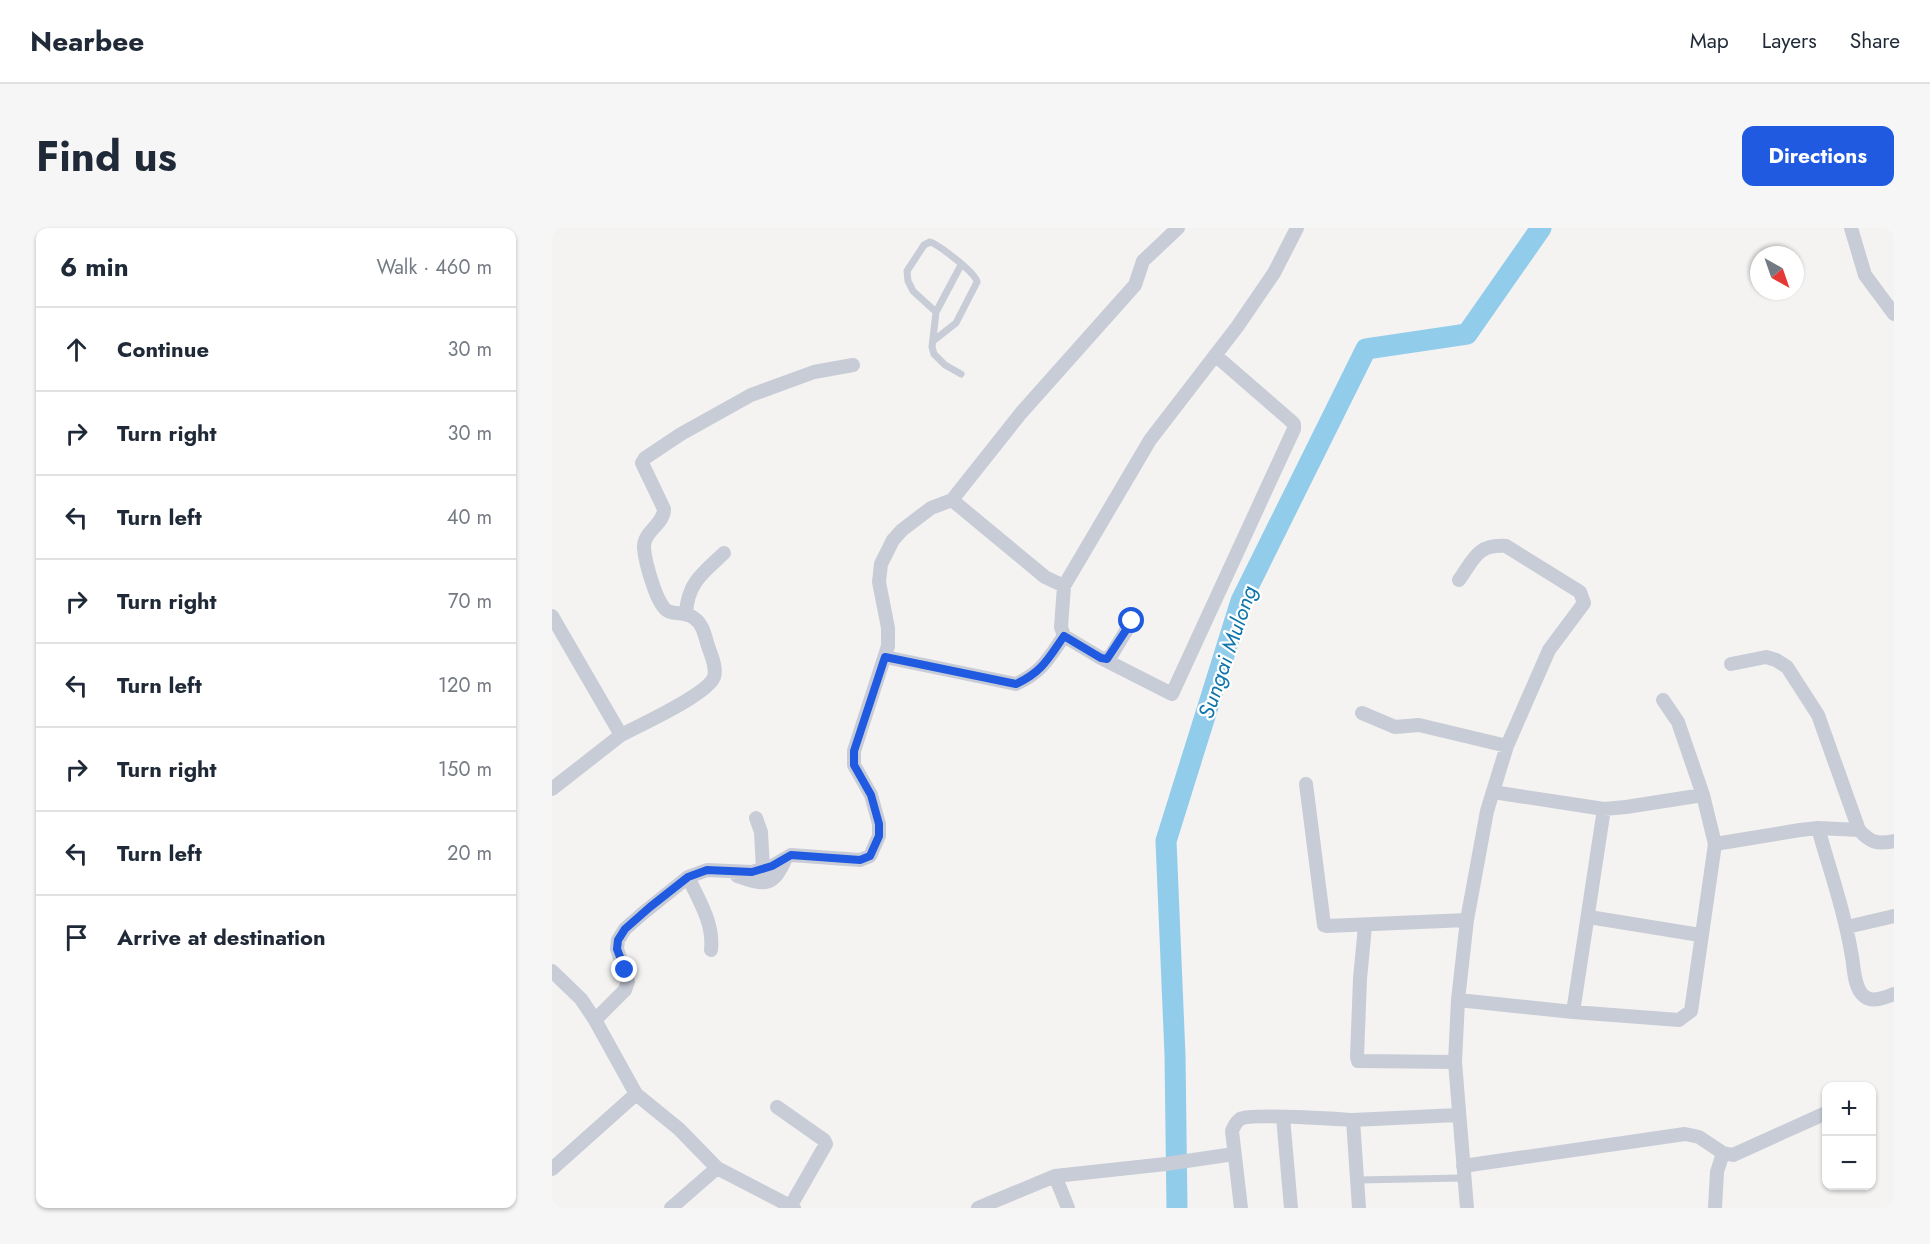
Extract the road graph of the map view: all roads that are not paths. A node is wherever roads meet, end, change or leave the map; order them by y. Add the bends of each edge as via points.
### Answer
1 (1178, 228) edge
2 (1297, 228) edge
3 (1851, 228) edge
4 (961, 265) junction
5 (936, 312) junction
6 (1894, 314) edge
7 (933, 340) junction
8 (1215, 355) junction
9 (853, 365) dead end
10 (961, 374) dead end
11 (952, 500) junction
12 (724, 553) dead end
13 (1459, 580) dead end
14 (1064, 586) junction
15 (686, 613) junction
16 (552, 616) edge
17 (1132, 621) dead end
18 (1064, 636) junction
19 (885, 657) junction
20 (1101, 658) junction
21 (1731, 664) dead end
22 (1663, 700) dead end
23 (1362, 713) dead end
24 (621, 735) junction
25 (1507, 746) junction
26 (1306, 784) dead end
27 (552, 789) edge
28 (1493, 792) junction
29 (1702, 795) junction
30 (1604, 808) junction
31 (756, 818) dead end
32 (1818, 828) junction
33 (1858, 830) junction
34 (1894, 841) edge
35 (1715, 844) junction
36 (786, 858) junction
37 (763, 869) junction
38 (729, 871) junction
39 (688, 877) junction
40 (1894, 916) edge
41 (1589, 917) junction
42 (1467, 920) junction
43 (1365, 926) junction
44 (1847, 927) junction
45 (1701, 935) junction
46 (711, 950) dead end
47 (552, 971) edge
48 (1894, 994) edge
49 (1458, 1000) junction
50 (1573, 1012) junction
51 (595, 1020) junction
52 (1455, 1062) junction
53 (636, 1094) junction
54 (777, 1107) dead end
55 (1458, 1115) junction
56 (1822, 1115) edge
57 (1283, 1117) junction
58 (1353, 1120) junction
59 (1724, 1153) junction
60 (1227, 1155) junction
61 (717, 1168) junction
62 (552, 1169) edge
63 (1463, 1172) junction
64 (1055, 1176) junction
65 (1357, 1180) junction
66 (792, 1207) edge
67 (671, 1208) edge
68 (978, 1208) edge
69 (1068, 1208) edge
70 (1241, 1208) edge
71 (1292, 1208) edge
72 (1359, 1208) edge
73 (1467, 1208) edge
74 (1715, 1208) edge

1 - 11 street via 1143,261 1135,285 1021,413
2 - 8 street via 1274,273
3 - 6 street via 1865,275
4 - 5 lane
4 - 5 lane via 938,244 930,242 908,271 914,291
4 - 7 lane via 973,273 977,282 956,323
5 - 7 lane
7 - 10 lane via 934,354
8 - 14 street via 1150,440
8 - 20 street via 1291,421 1294,429 1172,694
9 - 15 street via 814,372 751,395 645,458 642,463 664,509 661,521 647,536 645,553 659,604 670,612
11 - 14 street via 1045,577
11 - 19 street via 931,508 902,530 881,564 879,582 888,628
12 - 15 street via 690,589
13 - 25 street via 1481,549 1506,546 1582,596 1584,603 1550,650
14 - 18 street
15 - 24 street via 703,630 714,663 714,677 695,696
16 - 24 street
17 - 20 street via 1112,654
18 - 19 street via 1041,668 1016,684
18 - 20 street
19 - 36 street via 854,751 854,765 876,809 879,836 875,848 870,856 860,860 791,855
21 - 33 street via 1766,657 1787,667 1818,715
22 - 29 street via 1678,722
23 - 25 street via 1395,727 1419,725
24 - 27 street
25 - 28 street
26 - 43 street via 1324,925
28 - 30 street
28 - 42 street
29 - 30 street
29 - 35 street
30 - 41 street
31 - 37 street
32 - 33 street
32 - 35 street
32 - 44 street
33 - 34 street via 1880,844
35 - 45 street
36 - 37 street
36 - 38 street via 778,875 765,884
37 - 38 street
38 - 39 street via 707,870
39 - 46 street via 710,922
39 - 51 street via 625,929 617,949 628,981 625,990
40 - 44 street
41 - 45 street
41 - 50 street
42 - 43 street
42 - 49 street
43 - 52 street via 1358,1061
44 - 48 street via 1861,993 1872,999
45 - 50 street via 1691,1011 1679,1020
47 - 51 street via 581,999
49 - 50 street
49 - 52 street
51 - 53 street
52 - 55 street
53 - 61 street via 679,1129
53 - 62 street
54 - 66 street via 826,1144
55 - 58 street
55 - 63 street
56 - 59 street via 1733,1155
57 - 58 street
57 - 60 street via 1241,1118 1232,1131
57 - 71 street
58 - 65 street
59 - 63 street via 1699,1137 1685,1134
59 - 74 street via 1717,1172
60 - 64 street
60 - 70 street
61 - 66 street
61 - 67 street
63 - 65 lane
63 - 73 street
64 - 68 street
64 - 69 street
65 - 72 street

